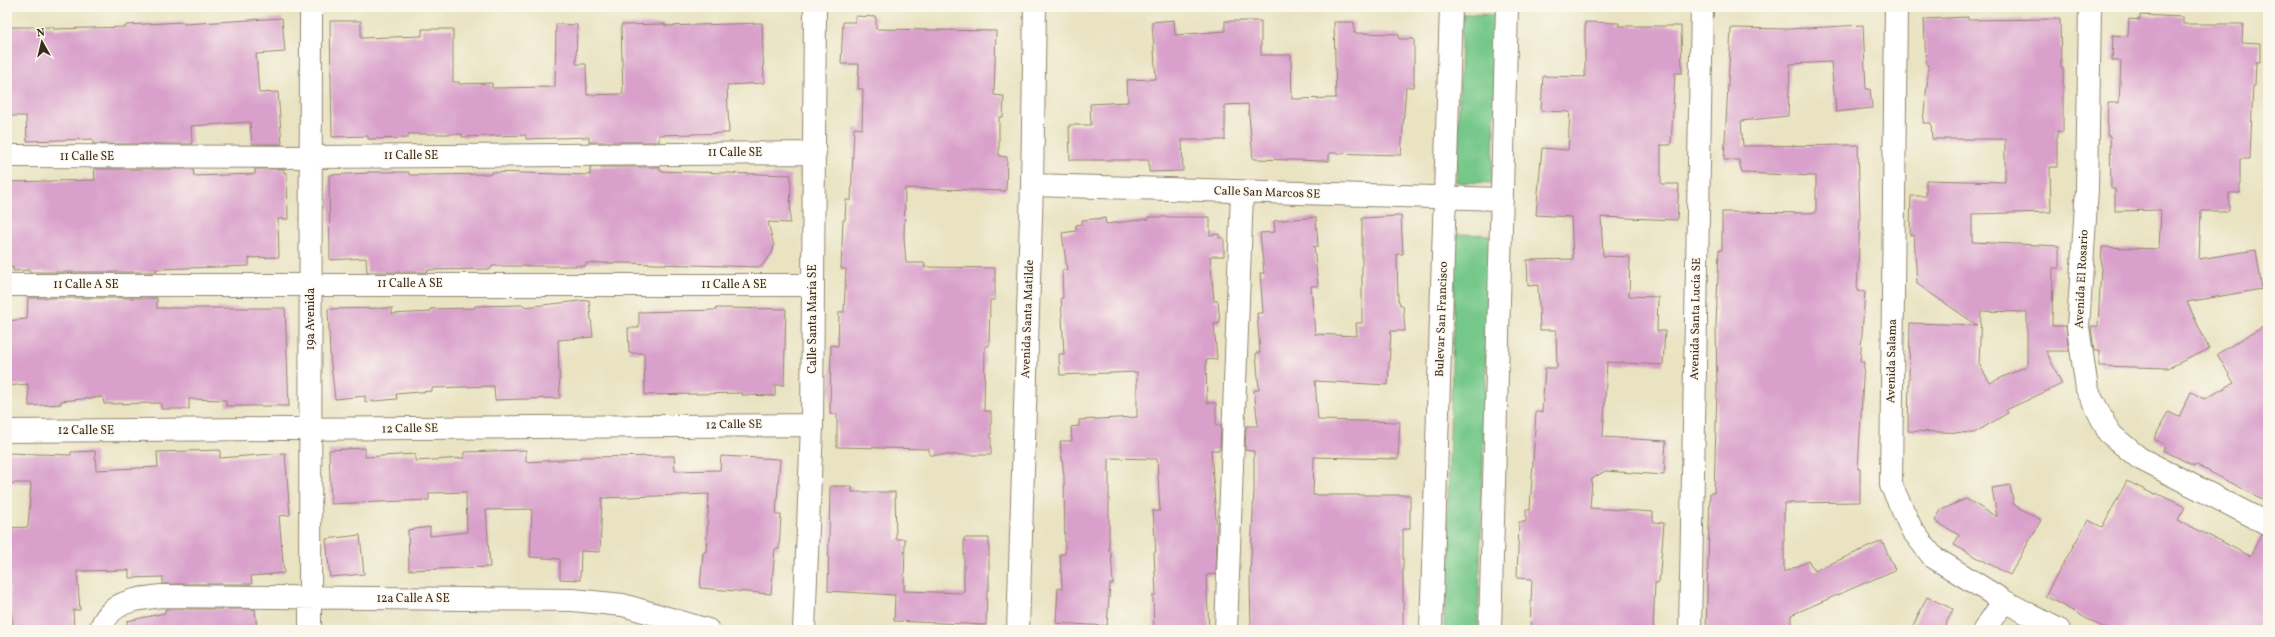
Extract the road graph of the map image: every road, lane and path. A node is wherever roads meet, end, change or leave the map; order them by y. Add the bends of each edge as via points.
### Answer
1 (311, 7) edge
2 (815, 7) edge
3 (1035, 7) edge
4 (1451, 7) edge
5 (1506, 7) edge
6 (1702, 7) edge
7 (1896, 7) edge
8 (2090, 7) edge
9 (815, 152) junction
10 (7, 156) edge
11 (311, 157) junction
12 (1032, 185) junction
13 (1242, 192) junction
14 (1446, 198) junction
15 (1501, 199) junction
16 (311, 284) junction
17 (7, 285) edge
18 (813, 286) junction
19 (812, 425) junction
20 (311, 430) junction
21 (7, 431) edge
22 (2268, 524) edge
23 (310, 599) junction
24 (2004, 601) junction
25 (674, 625) edge
26 (100, 630) edge
27 (310, 630) edge
28 (708, 630) edge
29 (804, 630) edge
30 (1018, 630) edge
31 (1226, 630) edge
32 (1431, 630) edge
33 (1490, 630) edge
34 (1690, 630) edge
35 (1984, 630) edge
36 (2059, 630) edge

1 - 11 street, 19a Avenida
2 - 9 street, Calle Santa María SE
3 - 12 street, Avenida Santa Matilde
4 - 14 street, Bulevar San Francisco
5 - 15 street
6 - 34 street, Avenida Santa Lucía SE
7 - 24 street, Avenida Salama via 1891,485 1912,530 1933,557
8 - 22 street, Avenida El Rosario via 2087,189 2078,327 2087,390 2109,433 2139,458
9 - 11 street, 11 Calle SE
9 - 18 street, Calle Santa María SE
10 - 11 street, 11 Calle SE
11 - 16 street, 19a Avenida
12 - 13 street, Calle San Marcos SE
12 - 30 street, Avenida Santa Matilde
13 - 14 street, Calle San Marcos SE
13 - 31 street
14 - 15 street, Calle San Marcos SE
14 - 32 street, Bulevar San Francisco
15 - 33 street
16 - 17 street, 11 Calle A SE
16 - 18 street, 11 Calle A SE
16 - 20 street, 19a Avenida
18 - 19 street, Calle Santa María SE
19 - 20 street, 12 Calle SE
19 - 29 street, Calle Santa María SE
20 - 21 street, 12 Calle SE
20 - 23 street, 19a Avenida
23 - 25 street, 12a Calle A SE via 573,600 623,605
23 - 26 street, 12a Calle A SE via 161,596 137,599 115,607
23 - 27 street, 19a Avenida
24 - 35 street
24 - 36 street, Avenida Salama
25 - 28 street, 12a Calle A SE

